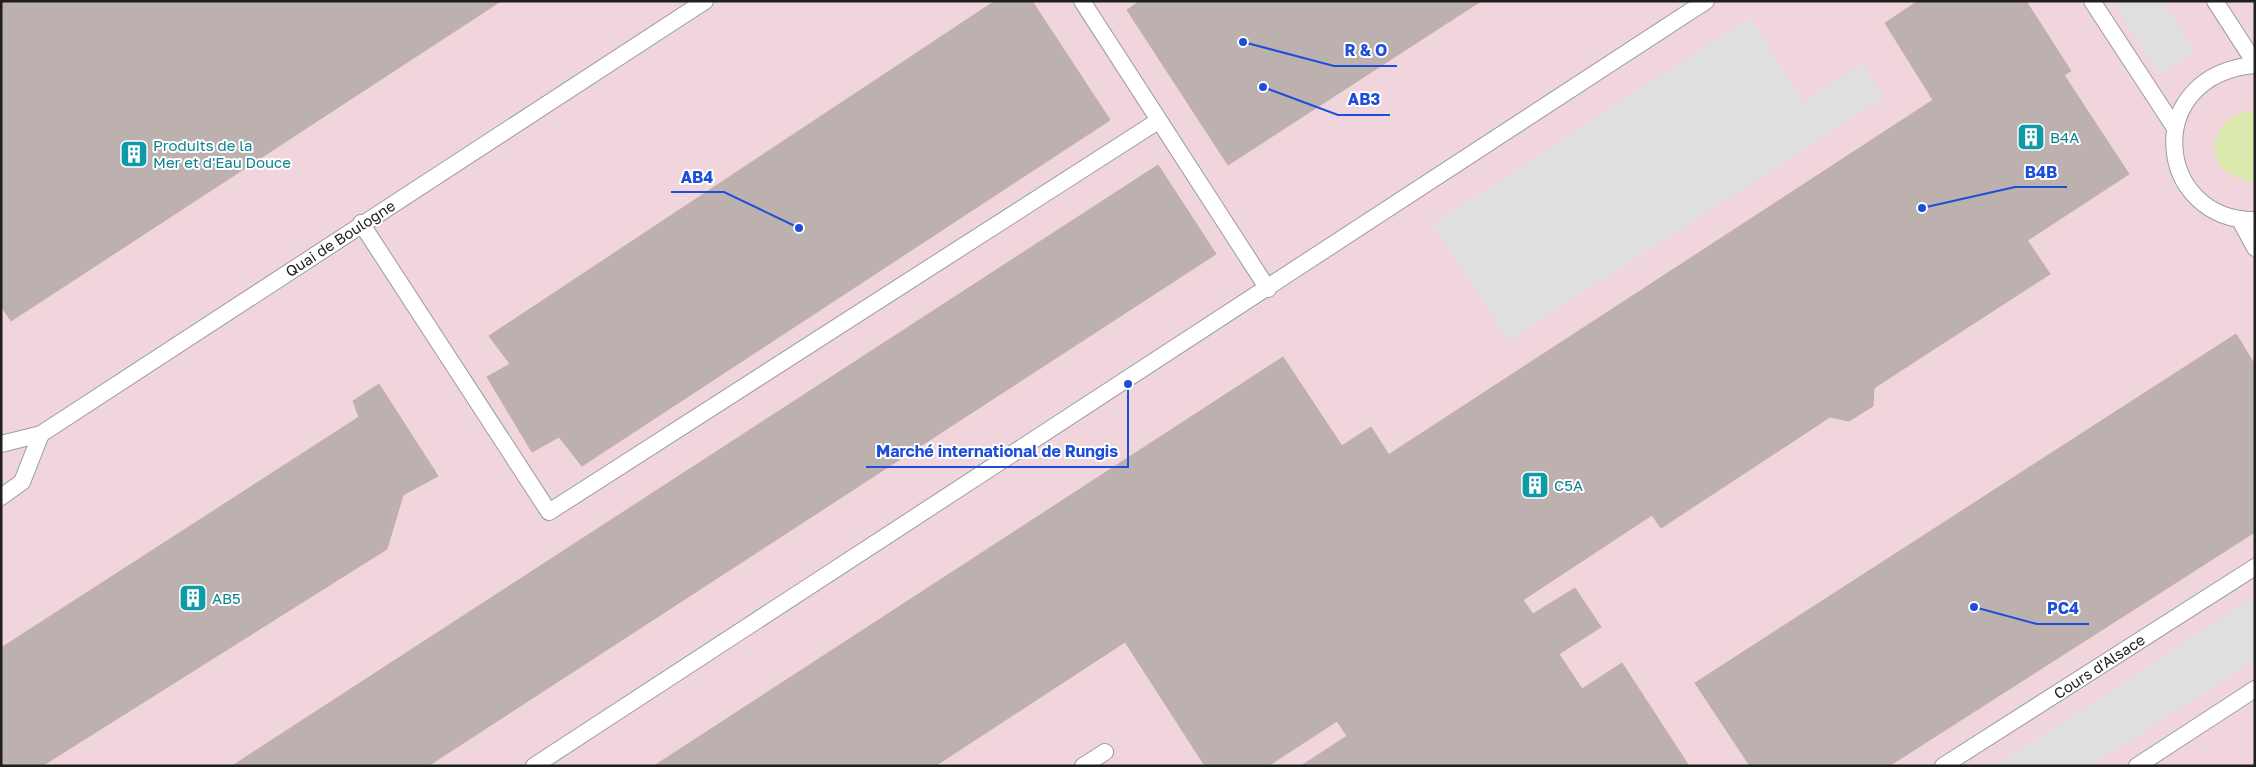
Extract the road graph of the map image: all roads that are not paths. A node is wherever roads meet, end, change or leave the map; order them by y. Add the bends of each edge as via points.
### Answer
1 (705, 1) edge
2 (1082, 1) edge
3 (1706, 1) edge
4 (2092, 1) edge
5 (2215, 1) edge
6 (2255, 64) edge
7 (1158, 121) junction
8 (2175, 128) junction
9 (2247, 220) edge
10 (361, 223) junction
11 (2255, 248) edge
12 (1268, 289) junction
13 (41, 434) junction
14 (1, 444) edge
15 (1, 498) edge
16 (2255, 567) edge
17 (2255, 690) edge
18 (1105, 752) dead end
19 (534, 766) edge
20 (1083, 766) edge
21 (1943, 766) edge
22 (2137, 766) edge

1 - 10 lane, Quai de Boulogne
2 - 7 lane
3 - 12 lane
4 - 8 lane
5 - 6 lane
6 - 8 lane via 2234,66 2213,75 2196,88 2182,106
7 - 10 lane via 549,512
7 - 12 lane
8 - 9 lane via 2174,152 2181,177 2196,197 2216,212
9 - 11 lane
10 - 13 lane, Quai de Boulogne
12 - 19 lane
13 - 14 lane, Quai de Boulogne
13 - 15 lane via 22,482
16 - 21 lane, Cours d'Alsace
17 - 22 lane
18 - 20 lane

